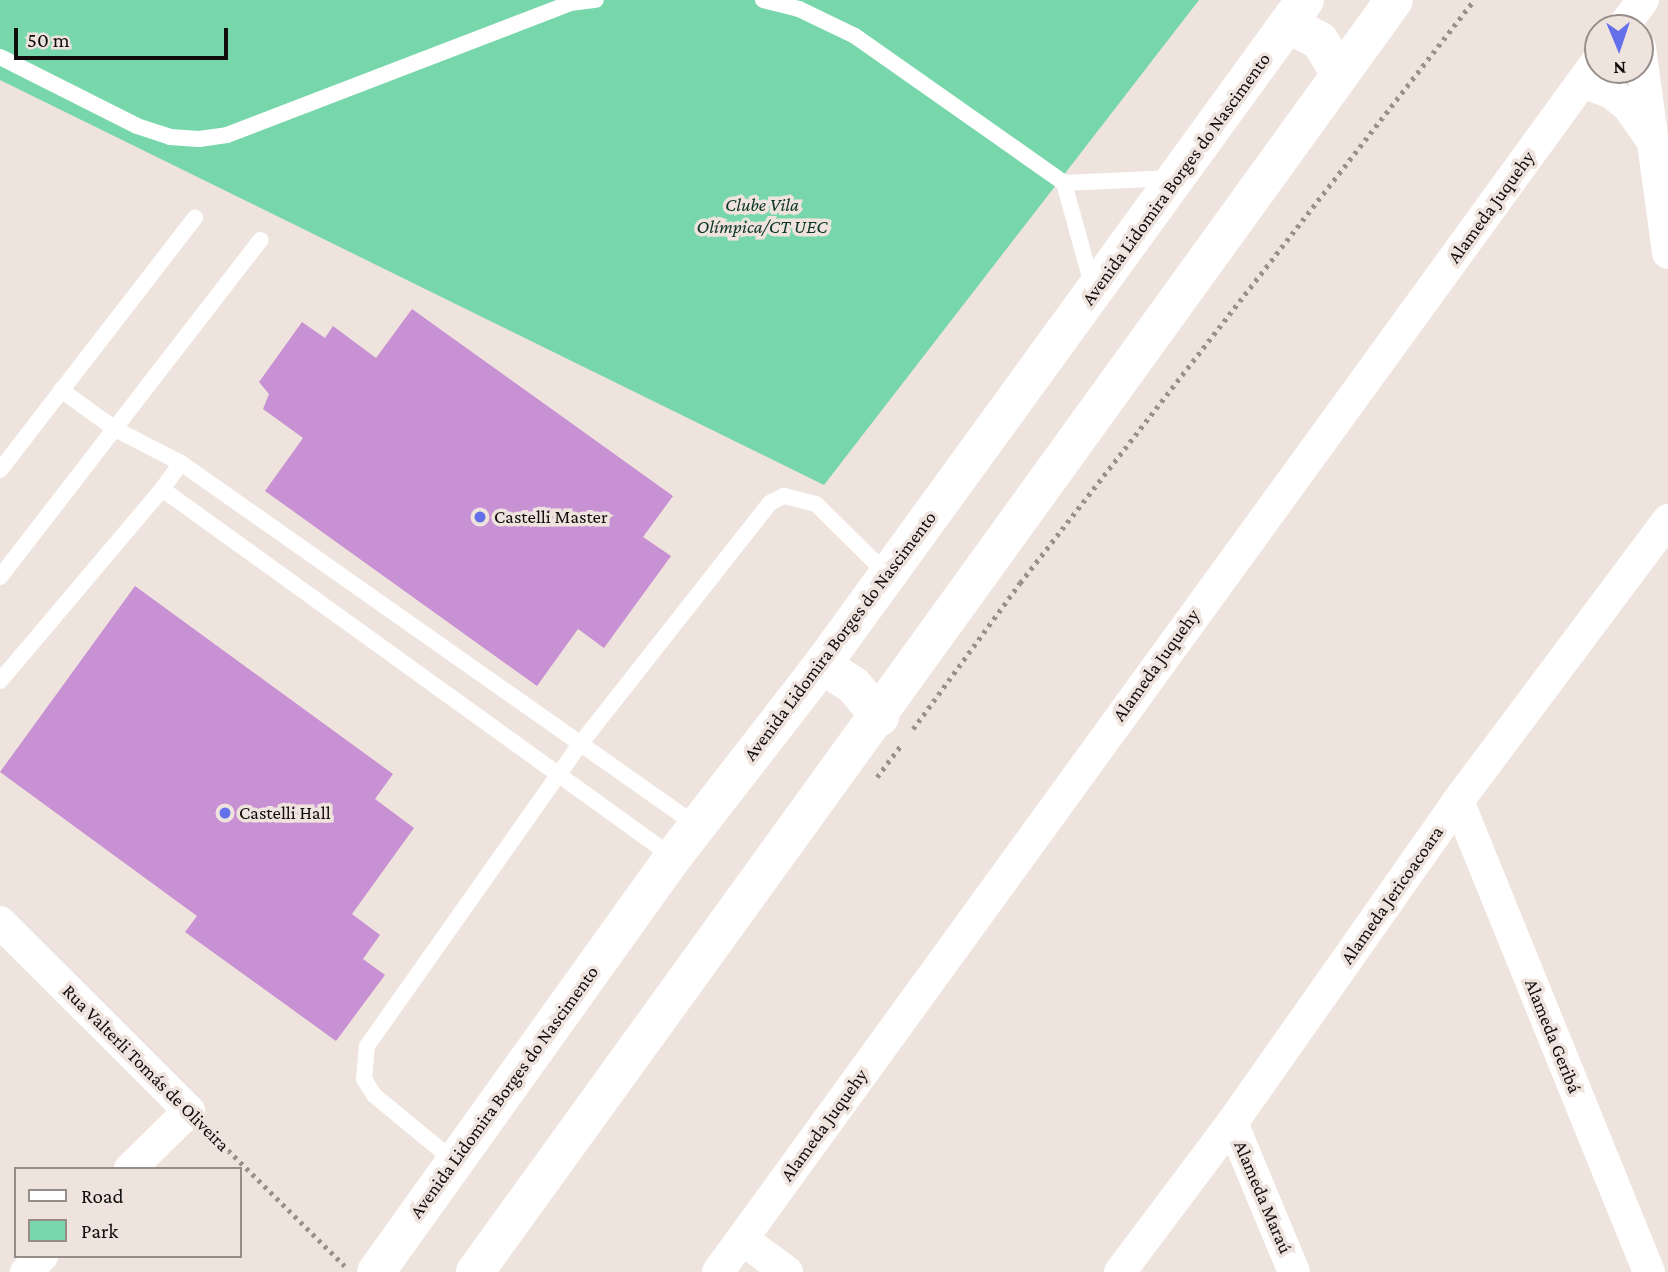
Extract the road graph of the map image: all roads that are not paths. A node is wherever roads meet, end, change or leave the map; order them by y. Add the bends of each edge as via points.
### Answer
1 (596, 0) edge
2 (763, 0) edge
3 (1394, 0) edge
4 (1296, 12) edge
5 (0, 57) edge
6 (1338, 71) junction
7 (1584, 79) edge
8 (1602, 84) edge
9 (1645, 84) edge
10 (1654, 143) junction
11 (1177, 177) junction
12 (1063, 183) junction
13 (195, 218) dead end
14 (260, 240) dead end
15 (1668, 253) edge
16 (1094, 290) junction
17 (61, 390) junction
18 (115, 429) junction
19 (181, 463) junction
20 (0, 470) edge
21 (162, 489) junction
22 (1668, 520) edge
23 (887, 573) junction
24 (0, 577) edge
25 (822, 666) junction
26 (0, 681) edge
27 (880, 716) junction
28 (582, 743) junction
29 (559, 774) junction
30 (1458, 801) junction
31 (696, 825) junction
32 (673, 856) junction
33 (0, 922) edge
34 (1232, 1123) junction
35 (454, 1161) junction
36 (132, 1167) edge
37 (742, 1239) junction
38 (39, 1258) edge
39 (26, 1272) edge
40 (376, 1272) edge
41 (475, 1272) edge
42 (718, 1272) edge
43 (787, 1272) edge
44 (1120, 1272) edge
45 (1294, 1272) edge
46 (1649, 1272) edge

1 - 5 lane via 570,3 227,135 199,139 170,137 137,126
2 - 12 lane via 799,9 855,36
3 - 6 street
4 - 6 street
4 - 11 street, Avenida Lidomira Borges do Nascimento
6 - 27 street
7 - 37 street, Alameda Juquehy
8 - 10 street via 1628,106
9 - 10 street
10 - 15 street
11 - 12 lane
11 - 16 street, Avenida Lidomira Borges do Nascimento
12 - 16 lane
13 - 17 lane
14 - 18 lane
16 - 23 street, Avenida Lidomira Borges do Nascimento
17 - 18 lane
17 - 20 lane
18 - 19 lane
18 - 24 lane
19 - 21 lane
19 - 28 lane
21 - 26 lane
21 - 29 lane
22 - 30 street, Alameda Jericoacoara
23 - 25 street, Avenida Lidomira Borges do Nascimento
23 - 28 lane via 816,503 784,496 770,503
25 - 27 street via 853,685
25 - 31 street, Avenida Lidomira Borges do Nascimento
27 - 41 street
28 - 29 lane
28 - 31 lane
29 - 32 lane
29 - 35 lane via 367,1046 365,1079 374,1095
30 - 34 street, Alameda Jericoacoara
30 - 46 street, Alameda Geribá
31 - 32 street, Avenida Lidomira Borges do Nascimento
32 - 35 street, Avenida Lidomira Borges do Nascimento
33 - 36 street, Rua Valterli Tomás de Oliveira via 189,1111
34 - 44 street, Alameda Jericoacoara
34 - 45 street, Alameda Maraú
35 - 40 street, Avenida Lidomira Borges do Nascimento
37 - 42 street, Alameda Juquehy
37 - 43 street
38 - 39 street

